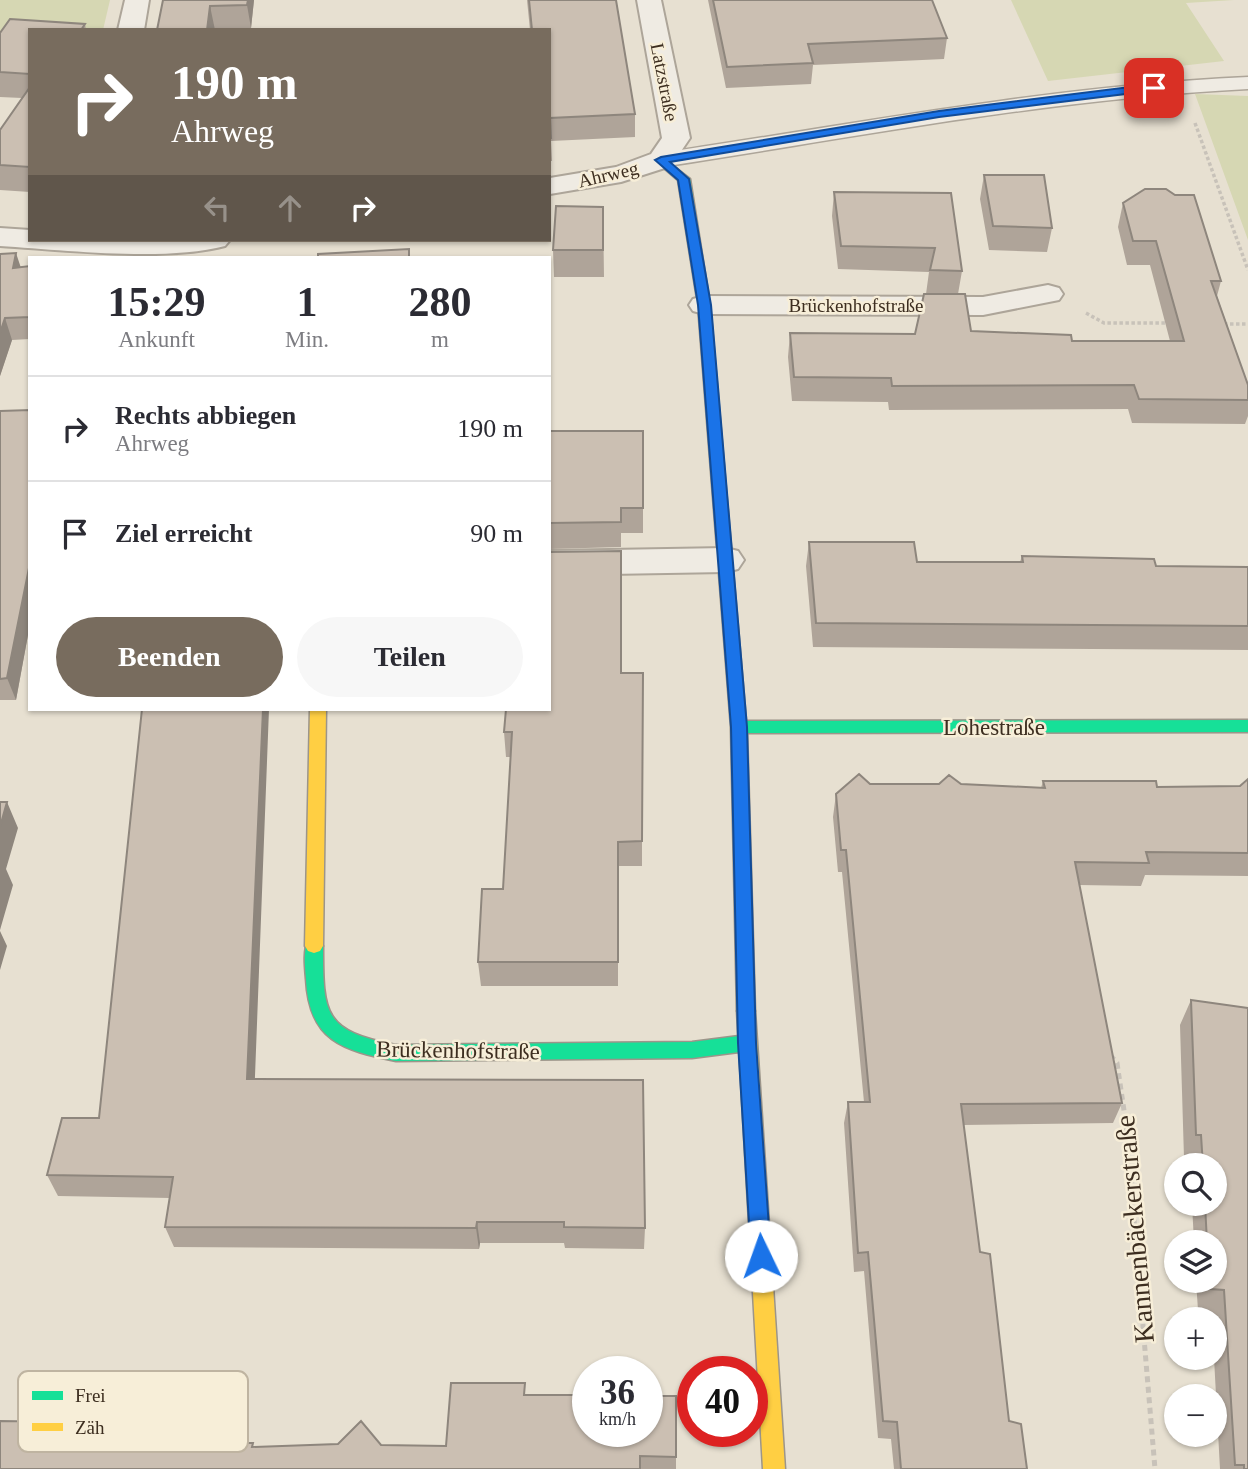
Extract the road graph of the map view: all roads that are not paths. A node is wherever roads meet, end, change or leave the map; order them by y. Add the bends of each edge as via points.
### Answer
1 (137, 0) edge
2 (649, 0) edge
3 (131, 28) edge
4 (1248, 83) edge
5 (661, 160) junction
6 (551, 186) edge
7 (0, 237) edge
8 (28, 239) edge
9 (107, 242) edge
10 (184, 242) edge
11 (1048, 294) road end
12 (704, 305) junction
13 (726, 560) junction
14 (551, 563) edge
15 (318, 711) edge
16 (1248, 726) edge
17 (739, 727) junction
18 (747, 1043) junction
19 (774, 1469) edge

1 - 3 street
2 - 5 street, Latzstraße via 676,138
4 - 5 lane, Ahrweg via 1181,84 939,114
5 - 6 street, Ahrweg via 621,174
5 - 12 street via 684,179
7 - 8 street
9 - 10 street
11 - 12 street, Brückenhofstraße via 983,306
12 - 13 street
13 - 14 street
13 - 17 street
15 - 18 street, Brückenhofstraße via 314,979 316,1010 332,1033 360,1048 396,1053 692,1050
16 - 17 street, Lohestraße
17 - 18 street
18 - 19 street

